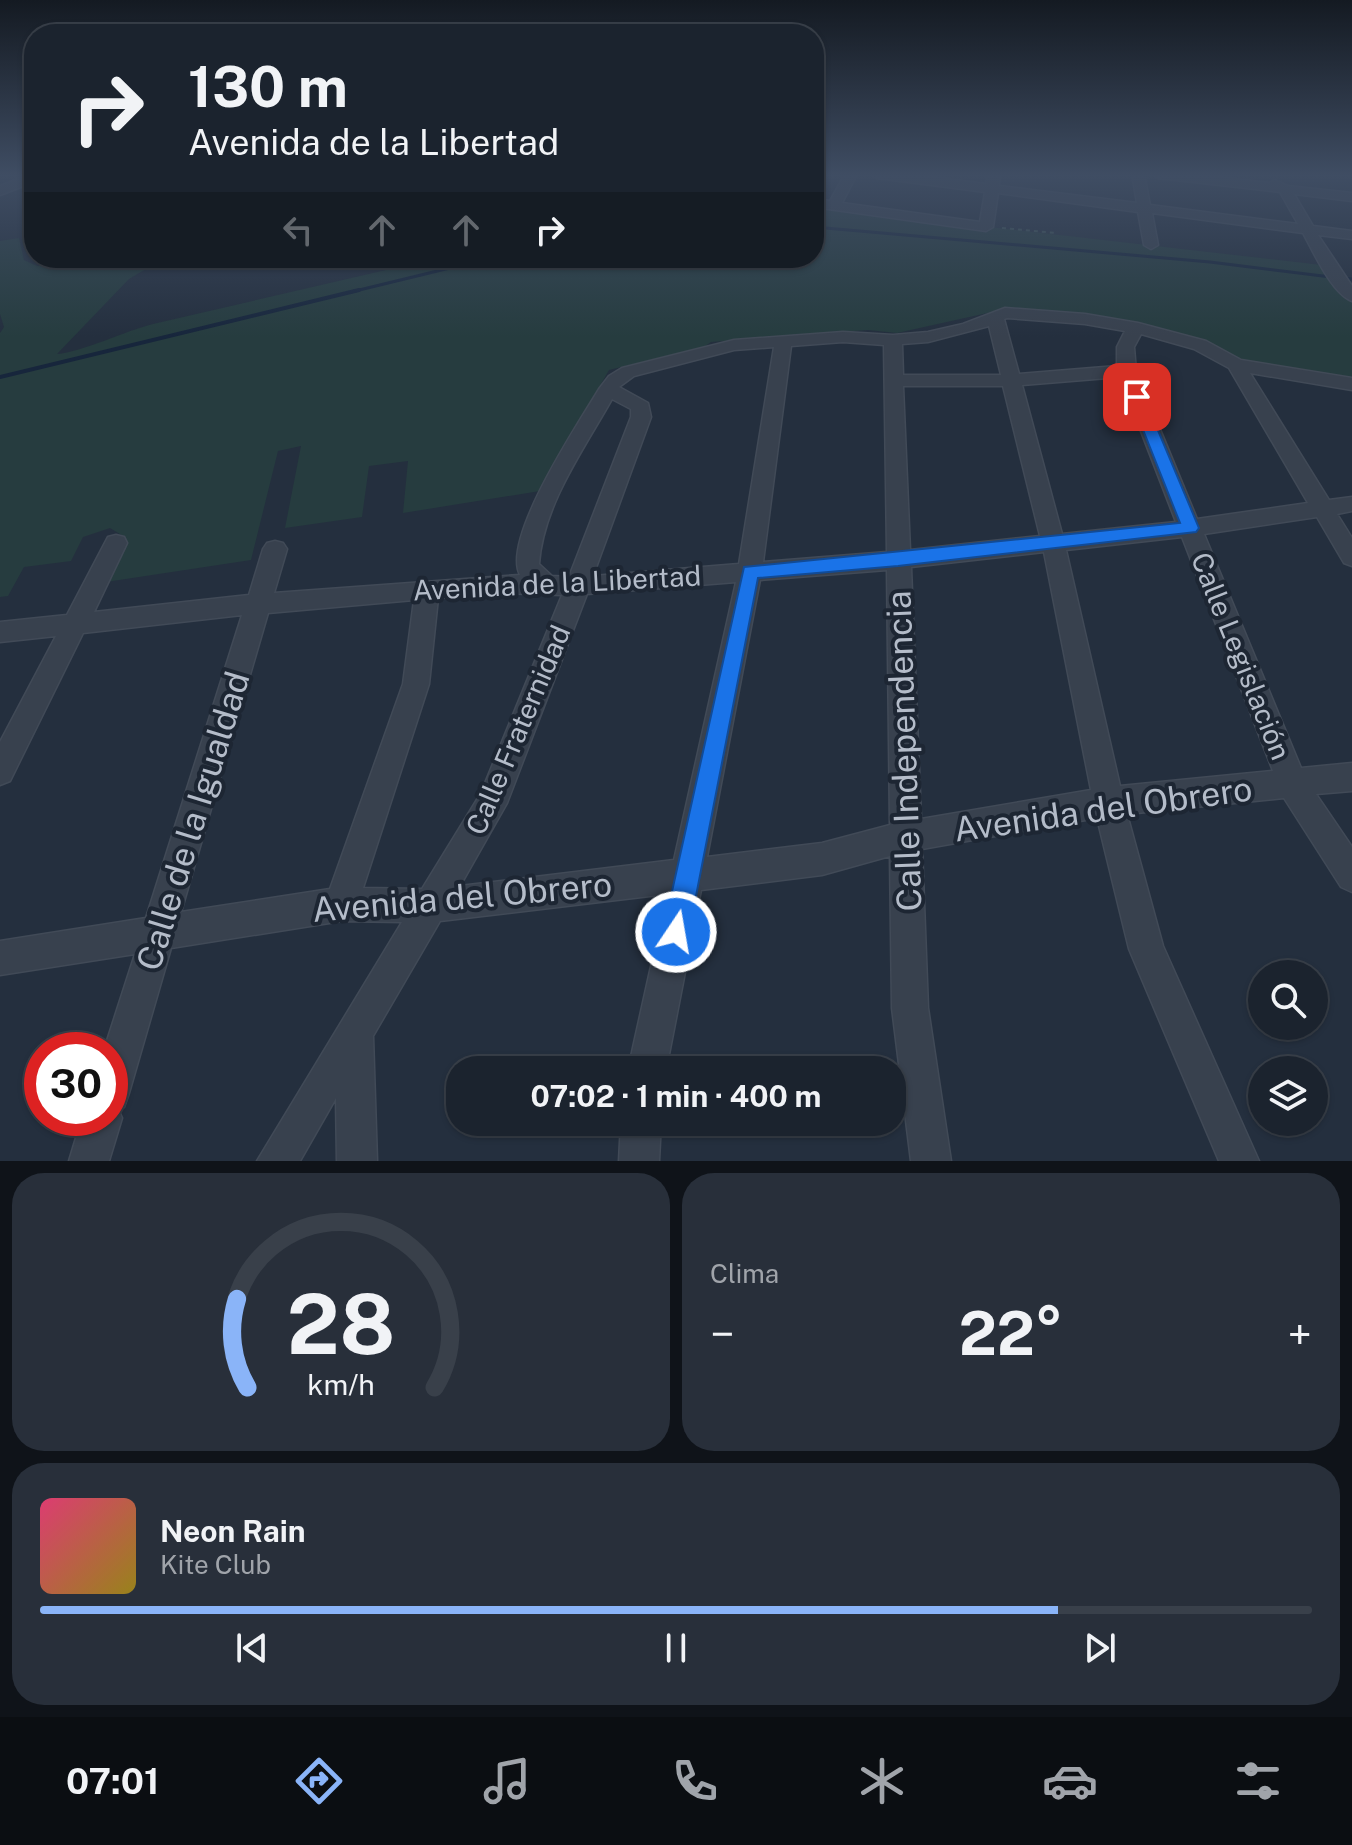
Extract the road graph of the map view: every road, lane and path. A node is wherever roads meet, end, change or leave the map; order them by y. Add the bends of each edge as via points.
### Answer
1 (1000, 228) edge
2 (1148, 228) edge
3 (1294, 228) edge
4 (1308, 230) junction
5 (1056, 233) dead end
6 (1352, 235) edge
7 (1151, 245) dead end
8 (1342, 284) edge
9 (995, 318) junction
10 (893, 340) junction
11 (783, 342) junction
12 (1130, 349) junction
13 (1236, 365) junction
14 (1013, 380) junction
15 (894, 381) junction
16 (1352, 384) edge
17 (608, 389) junction
18 (1352, 504) edge
19 (1321, 507) junction
20 (1190, 528) junction
21 (1053, 541) junction
22 (116, 543) dead end
23 (275, 549) dead end
24 (1352, 557) edge
25 (898, 560) junction
26 (750, 572) junction
27 (548, 585) junction
28 (578, 586) junction
29 (427, 590) junction
30 (258, 604) junction
31 (72, 625) junction
32 (0, 632) edge
33 (0, 771) edge
34 (1352, 777) edge
35 (1293, 785) junction
36 (1108, 802) junction
37 (908, 836) junction
38 (1352, 876) edge
39 (687, 877) junction
40 (342, 904) junction
41 (429, 906) junction
42 (159, 932) junction
43 (0, 958) edge
44 (354, 1030) junction
45 (128, 1034) edge
46 (650, 1056) edge
47 (97, 1136) edge
48 (640, 1136) edge
49 (89, 1161) edge
50 (277, 1161) edge
51 (357, 1161) edge
52 (639, 1161) edge
53 (931, 1161) edge
54 (1239, 1161) edge

1 - 5 path
2 - 7 street
3 - 4 street
4 - 6 street
4 - 8 street
9 - 10 street via 946,334
9 - 12 street via 1005,313 1060,317
9 - 14 street
10 - 11 street via 856,336
10 - 15 street, Calle Independencia
11 - 17 street via 720,347 655,364 621,375
11 - 26 street
12 - 13 street via 1200,345
12 - 14 street
12 - 20 street, Calle Legislación
13 - 16 street
13 - 19 street
14 - 15 street
14 - 21 street
15 - 25 street, Calle Independencia
17 - 27 street via 551,489 528,553 532,574
17 - 28 street, Calle Fraternidad via 643,412
18 - 19 street, Avenida de la Libertad
19 - 20 street, Avenida de la Libertad
19 - 24 street
20 - 21 street, Avenida de la Libertad
20 - 35 street, Calle Legislación
21 - 25 street, Avenida de la Libertad
21 - 36 street
22 - 31 street
23 - 30 street, Calle de la Igualdad
25 - 26 street, Avenida de la Libertad
25 - 37 street, Calle Independencia
26 - 28 street, Avenida de la Libertad
26 - 39 street
27 - 28 street, Avenida de la Libertad
27 - 29 street, Avenida de la Libertad
28 - 41 street, Calle Fraternidad via 492,803
29 - 30 street, Avenida de la Libertad
29 - 40 street via 416,684
30 - 31 street, Avenida de la Libertad
30 - 42 street, Calle de la Igualdad
31 - 32 street, Avenida de la Libertad
31 - 33 street
34 - 35 street, Avenida del Obrero
35 - 36 street, Avenida del Obrero
35 - 38 street, Calle Legislación
36 - 37 street, Avenida del Obrero
36 - 54 street via 1146,949
37 - 39 street, Avenida del Obrero via 822,859
37 - 53 street, Calle Independencia via 910,1008
39 - 41 street, Avenida del Obrero
39 - 46 street
40 - 41 street, Avenida del Obrero
40 - 42 street, Avenida del Obrero
41 - 44 street, Calle Fraternidad
42 - 43 street, Avenida del Obrero
42 - 45 street, Calle de la Igualdad
44 - 50 street, Calle Fraternidad
44 - 51 street
47 - 49 street
48 - 52 street

